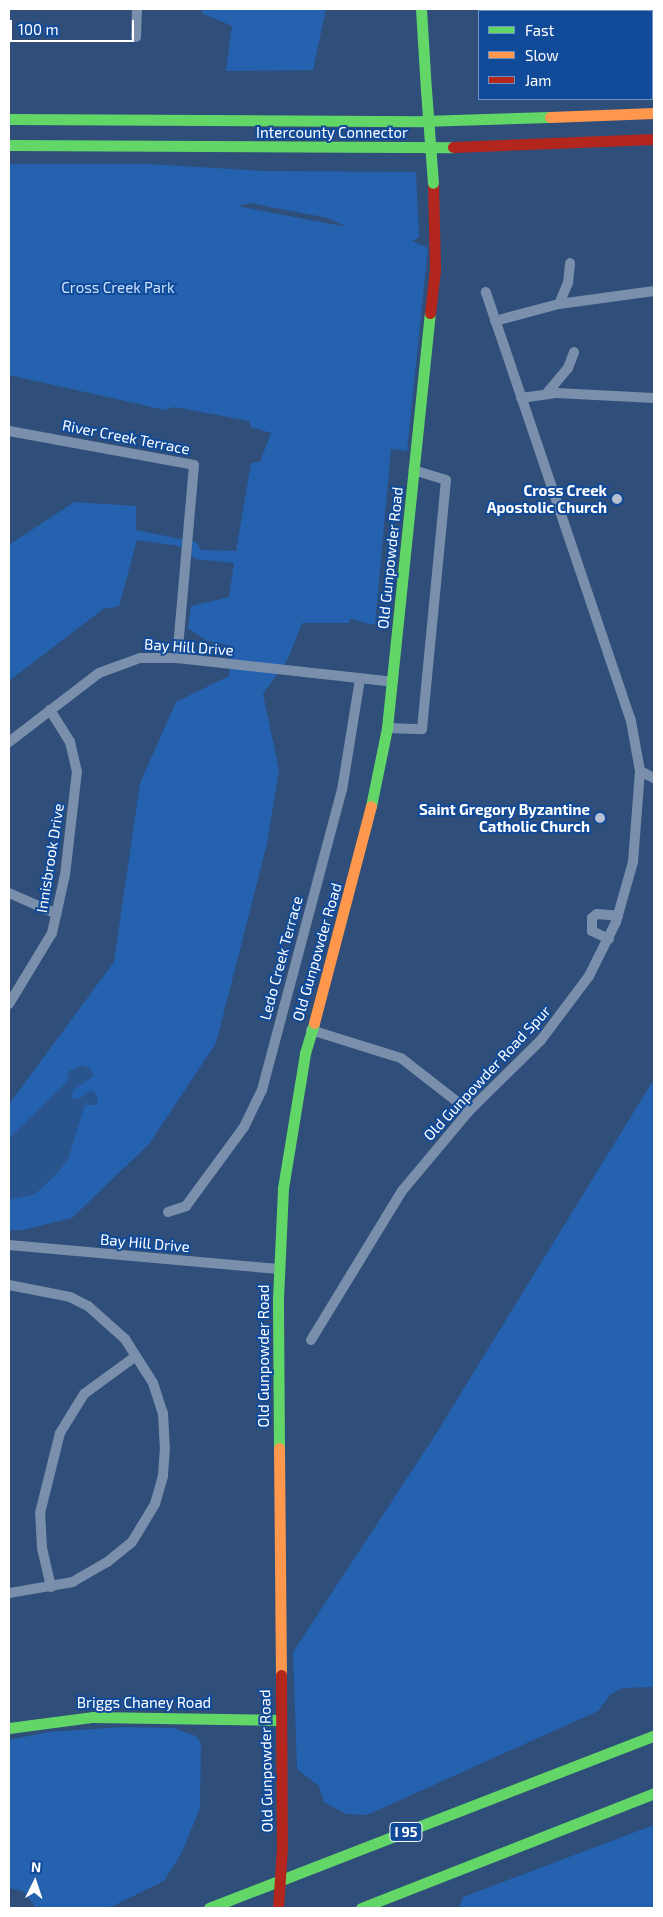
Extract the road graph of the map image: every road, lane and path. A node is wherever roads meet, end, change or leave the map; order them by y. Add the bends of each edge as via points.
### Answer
1 (137, 9) edge
2 (421, 9) edge
3 (136, 37) dead end
4 (654, 113) edge
5 (9, 119) edge
6 (654, 139) edge
7 (9, 145) edge
8 (570, 263) dead end
9 (654, 291) edge
10 (486, 292) dead end
11 (559, 304) junction
12 (495, 321) junction
13 (574, 352) dead end
14 (547, 393) junction
15 (521, 398) junction
16 (654, 398) edge
17 (9, 430) edge
18 (414, 470) junction
19 (177, 658) junction
20 (360, 678) junction
21 (393, 682) junction
22 (50, 710) junction
23 (387, 728) junction
24 (9, 742) edge
25 (640, 771) junction
26 (654, 778) edge
27 (9, 893) edge
28 (57, 914) junction
29 (618, 916) junction
30 (609, 939) junction
31 (9, 1004) edge
32 (311, 1030) junction
33 (469, 1111) junction
34 (168, 1212) dead end
35 (9, 1245) edge
36 (279, 1269) junction
37 (9, 1285) edge
38 (311, 1340) dead end
39 (136, 1356) junction
40 (51, 1587) junction
41 (9, 1593) edge
42 (281, 1720) junction
43 (9, 1728) edge
44 (654, 1735) edge
45 (654, 1793) edge
46 (209, 1908) edge
47 (278, 1908) edge
48 (361, 1908) edge

1 - 3 street
2 - 18 main road, Old Gunpowder Road, bridge via 433,183 435,270
4 - 5 main road, Intercounty Connector via 422,121
6 - 7 main road, Intercounty Connector via 434,148
8 - 11 street via 568,283
9 - 11 street
10 - 12 street, Old Gunpowder Road Spur
11 - 12 street
12 - 15 street, Old Gunpowder Road Spur
13 - 14 street via 568,368
14 - 15 street
14 - 16 street
15 - 25 street, Old Gunpowder Road Spur via 631,721
17 - 19 street, River Creek Terrace via 194,465
18 - 21 main road, Old Gunpowder Road
18 - 23 street via 446,480 422,728
19 - 20 street, Bay Hill Drive
19 - 22 street, Bay Hill Drive via 140,658 113,666
20 - 21 street, Bay Hill Drive
20 - 34 street, Ledo Creek Terrace via 340,798 262,1090 244,1127 186,1206
21 - 23 main road, Old Gunpowder Road
22 - 24 street, Bay Hill Drive
22 - 28 street, Innisbrook Drive via 70,742 77,772
23 - 32 main road, Old Gunpowder Road via 365,838
25 - 26 street
25 - 29 street, Old Gunpowder Road Spur via 636,842
27 - 28 street
28 - 31 street, Innisbrook Drive via 40,958
29 - 30 street, Old Gunpowder Road Spur
29 - 30 street via 597,914 592,918 592,931
30 - 33 street, Old Gunpowder Road Spur via 560,1018
32 - 33 street via 401,1058
32 - 36 main road, Old Gunpowder Road via 288,1148
33 - 38 street, Old Gunpowder Road Spur via 402,1191
35 - 36 street, Bay Hill Drive
36 - 42 main road, Old Gunpowder Road
37 - 39 street via 51,1292 88,1306 125,1339
39 - 40 street via 84,1394 60,1433 40,1513 41,1538
39 - 40 street via 153,1384 163,1413 164,1461 155,1504 136,1537 120,1553 73,1582
40 - 41 street
42 - 43 main road, Briggs Chaney Road via 94,1717
42 - 47 main road, Old Gunpowder Road, bridge via 282,1847
44 - 46 main road, I 95
45 - 48 main road

